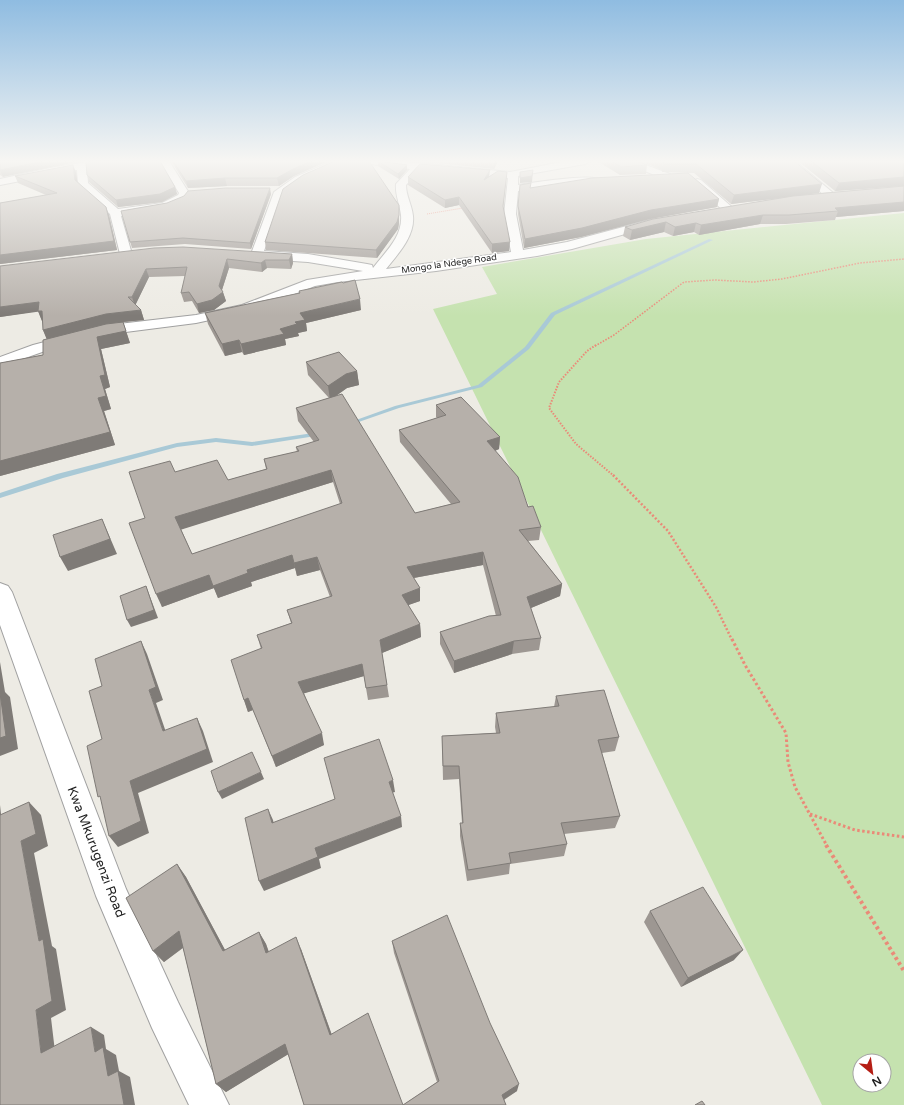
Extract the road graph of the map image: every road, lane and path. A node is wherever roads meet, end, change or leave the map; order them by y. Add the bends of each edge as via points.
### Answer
1 (115, 213) joint
2 (118, 213) edge
3 (272, 213) edge
4 (406, 213) edge
5 (439, 213) edge
6 (510, 213) edge
7 (407, 216) junction
8 (666, 221) edge
9 (141, 252) edge
10 (126, 254) junction
11 (243, 254) edge
12 (257, 254) junction
13 (518, 255) junction
14 (111, 256) edge
15 (904, 259) edge
16 (379, 270) junction
17 (394, 272) junction
18 (0, 362) edge
19 (0, 592) edge
20 (810, 814) junction
21 (904, 837) edge
22 (904, 971) edge
23 (209, 1105) edge

1 - 2 street
1 - 10 street
3 - 12 street
4 - 7 street
5 - 7 path
6 - 13 street
7 - 16 street via 408,224 402,237
8 - 13 street, Mongo la Ndege Road via 568,246
9 - 10 street
10 - 14 street
11 - 12 street
12 - 16 street via 308,258
13 - 17 street, Mongo la Ndege Road
15 - 20 path via 860,263 782,279 753,282 684,282 614,335 587,351 559,382 549,408 576,444 613,475 668,531 716,607 745,665 786,734 788,762 795,787
16 - 17 street
17 - 18 street, Mongo la Ndege Road via 312,283 246,308 196,319 110,330 39,348
19 - 23 street, Kwa Mkurugenzi Road via 112,896 165,1015
20 - 21 path via 855,830
20 - 22 path via 835,861

